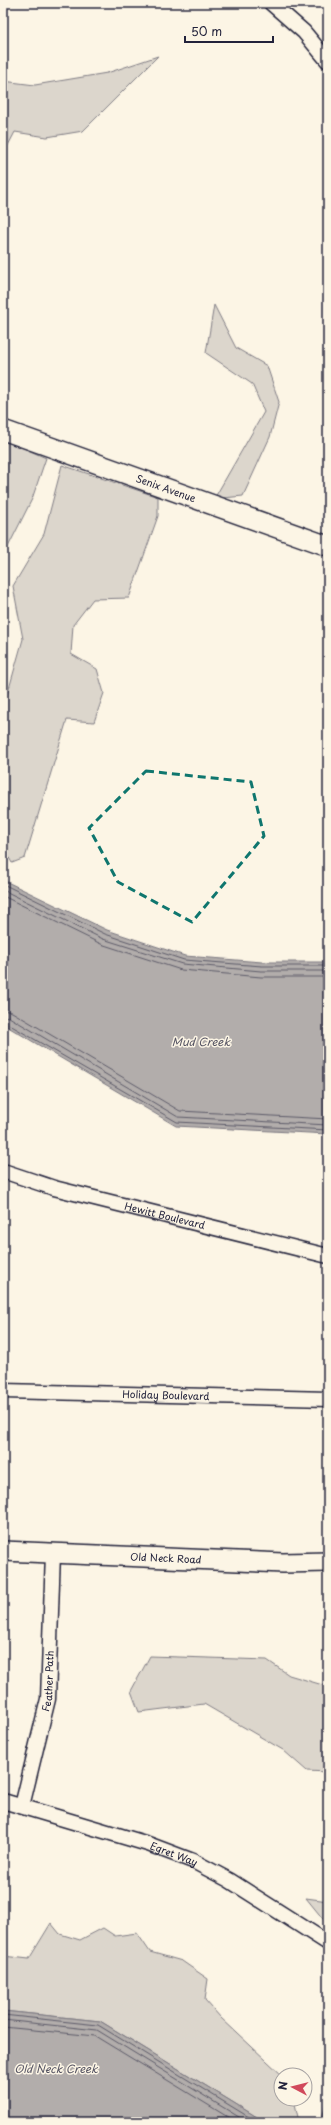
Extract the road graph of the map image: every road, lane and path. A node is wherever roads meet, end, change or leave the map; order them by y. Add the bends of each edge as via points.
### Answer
1 (271, 3) edge
2 (328, 61) edge
3 (3, 430) edge
4 (328, 546) edge
5 (3, 1171) edge
6 (328, 1256) edge
7 (3, 1391) edge
8 (328, 1399) edge
9 (3, 1551) edge
10 (53, 1553) junction
11 (328, 1562) edge
12 (3, 1801) edge
13 (22, 1806) junction
14 (328, 1943) edge

1 - 2 street via 304,32
3 - 4 street, Senix Avenue
5 - 6 street, Hewitt Boulevard via 54,1188
7 - 8 street, Holiday Boulevard
9 - 10 street, Old Neck Road
10 - 11 street, Old Neck Road
10 - 13 street, Feather Path via 48,1699
12 - 13 street, Egret Way
13 - 14 street, Egret Way via 167,1850 193,1861 229,1880

